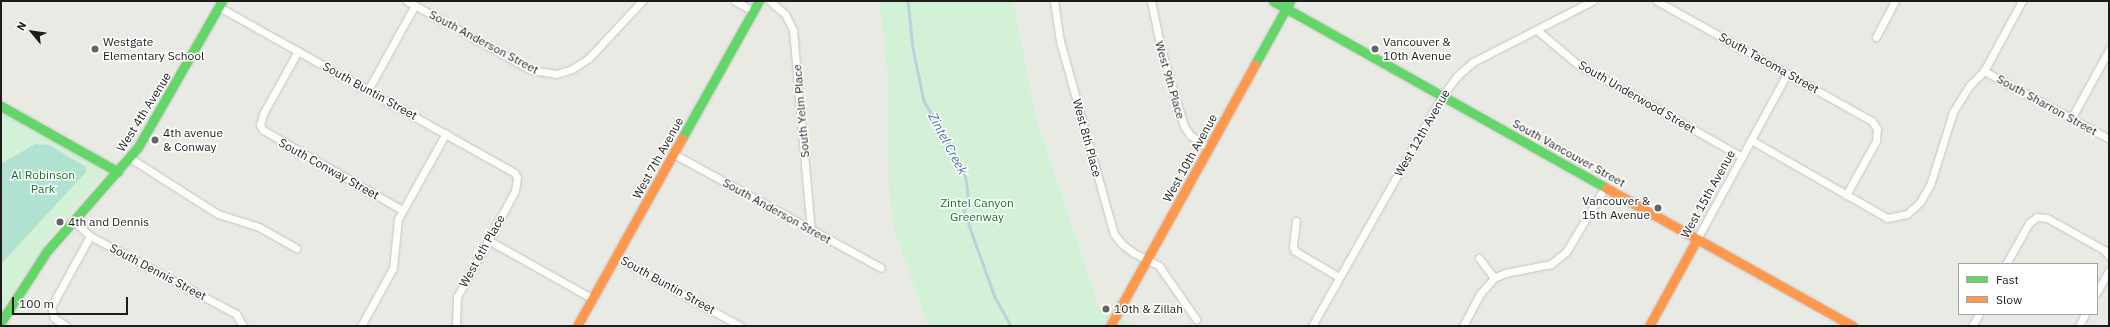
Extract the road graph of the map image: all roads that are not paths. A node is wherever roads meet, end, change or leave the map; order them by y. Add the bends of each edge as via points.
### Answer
1 (407, 1) edge
2 (642, 1) edge
3 (735, 1) edge
4 (759, 1) edge
5 (770, 1) edge
6 (1054, 1) edge
7 (1151, 1) edge
8 (1273, 1) edge
9 (1592, 1) edge
10 (1657, 1) edge
11 (1895, 1) edge
12 (2022, 1) edge
13 (220, 4) edge
14 (415, 5) junction
15 (1288, 5) edge
16 (753, 11) junction
17 (1538, 30) junction
18 (1876, 37) dead end
19 (2109, 50) edge
20 (298, 51) junction
21 (1984, 71) junction
22 (1787, 74) junction
23 (368, 90) junction
24 (1442, 96) junction
25 (1, 106) edge
26 (2071, 119) junction
27 (446, 133) junction
28 (2109, 139) edge
29 (1751, 140) junction
30 (1209, 148) junction
31 (674, 154) junction
32 (1742, 156) junction
33 (130, 158) junction
34 (118, 172) junction
35 (517, 178) joint
36 (1605, 187) junction
37 (1846, 195) junction
38 (402, 210) junction
39 (74, 221) junction
40 (1296, 221) dead end
41 (811, 230) junction
42 (90, 236) junction
43 (1697, 239) junction
44 (488, 240) junction
45 (296, 248) dead end
46 (2109, 256) edge
47 (616, 257) junction
48 (1479, 258) dead end
49 (1147, 260) junction
50 (2007, 263) edge
51 (881, 268) dead end
52 (2109, 270) edge
53 (1339, 277) junction
54 (1494, 278) junction
55 (2098, 290) edge
56 (593, 299) junction
57 (1978, 315) edge
58 (2084, 315) edge
59 (1196, 319) dead end
60 (1, 322) edge
61 (243, 324) edge
62 (66, 326) edge
63 (361, 326) edge
64 (456, 326) edge
65 (577, 326) edge
66 (740, 326) edge
67 (1110, 326) edge
68 (1312, 326) edge
69 (1463, 326) edge
70 (1649, 326) edge
71 (1853, 326) edge
72 (1972, 326) edge
73 (2079, 326) edge

1 - 14 street, South Anderson Street
2 - 14 street, South Anderson Street via 589,58 564,73 540,73 531,70
3 - 16 street
4 - 16 street, West 7th Avenue
5 - 41 street, South Yelm Place via 785,14 793,30
6 - 49 street, West 8th Place via 1060,41 1111,225 1122,244
7 - 30 street, West 9th Place via 1161,49 1184,126 1190,135
8 - 15 street, South Vancouver Street
9 - 17 street, West 12th Avenue
10 - 22 street, South Tacoma Street
11 - 18 street
12 - 21 street
13 - 20 street, South Buntin Street
13 - 33 street, West 4th Avenue via 154,123
14 - 23 street
15 - 24 street, South Vancouver Street
15 - 30 street, West 10th Avenue
16 - 31 street, West 7th Avenue
17 - 24 street, West 12th Avenue via 1467,66
17 - 32 street, South Underwood Street via 1576,63
19 - 26 street
20 - 23 street, South Buntin Street
20 - 38 street, South Conway Street via 263,114 260,125 267,134
21 - 26 street, South Sharron Street
21 - 37 street via 1969,86 1953,112 1930,185 1920,202 1907,214 1887,218
22 - 29 street, West 15th Avenue
22 - 37 street, South Tacoma Street via 1867,118 1877,129 1876,141
23 - 27 street, South Buntin Street
24 - 36 street, South Vancouver Street
24 - 53 street, West 12th Avenue
25 - 34 street
26 - 28 street, South Sharron Street
27 - 35 street, South Buntin Street via 510,169
27 - 38 street
29 - 32 street, West 15th Avenue
29 - 37 street
30 - 49 street, West 10th Avenue
31 - 41 street, South Anderson Street
31 - 47 street, West 7th Avenue
32 - 43 street, West 15th Avenue
33 - 34 street, West 4th Avenue
33 - 45 street via 218,214 259,227
34 - 39 street, West 4th Avenue
35 - 44 street, West 6th Place via 516,191
36 - 43 street, South Vancouver Street
36 - 54 street via 1571,246 1560,258 1539,268 1505,273
38 - 63 street via 396,226 393,268
39 - 42 street, South Dennis Street
39 - 60 street, West 4th Avenue via 37,265
40 - 53 street via 1293,247 1295,251
41 - 51 street, South Anderson Street
42 - 61 street, South Dennis Street via 236,314
42 - 62 street via 52,301 54,318
43 - 70 street, West 15th Avenue
43 - 71 street, South Vancouver Street
44 - 56 street
44 - 64 street, West 6th Place via 457,297
46 - 50 street via 2104,250 2047,218 2037,217 2029,223
47 - 56 street, West 7th Avenue
47 - 66 street, South Buntin Street
48 - 54 street
49 - 59 street, West 8th Place via 1166,273
49 - 67 street, West 10th Avenue
52 - 55 street
53 - 68 street, West 12th Avenue
54 - 69 street via 1480,294
56 - 65 street, West 7th Avenue
57 - 72 street
58 - 73 street

